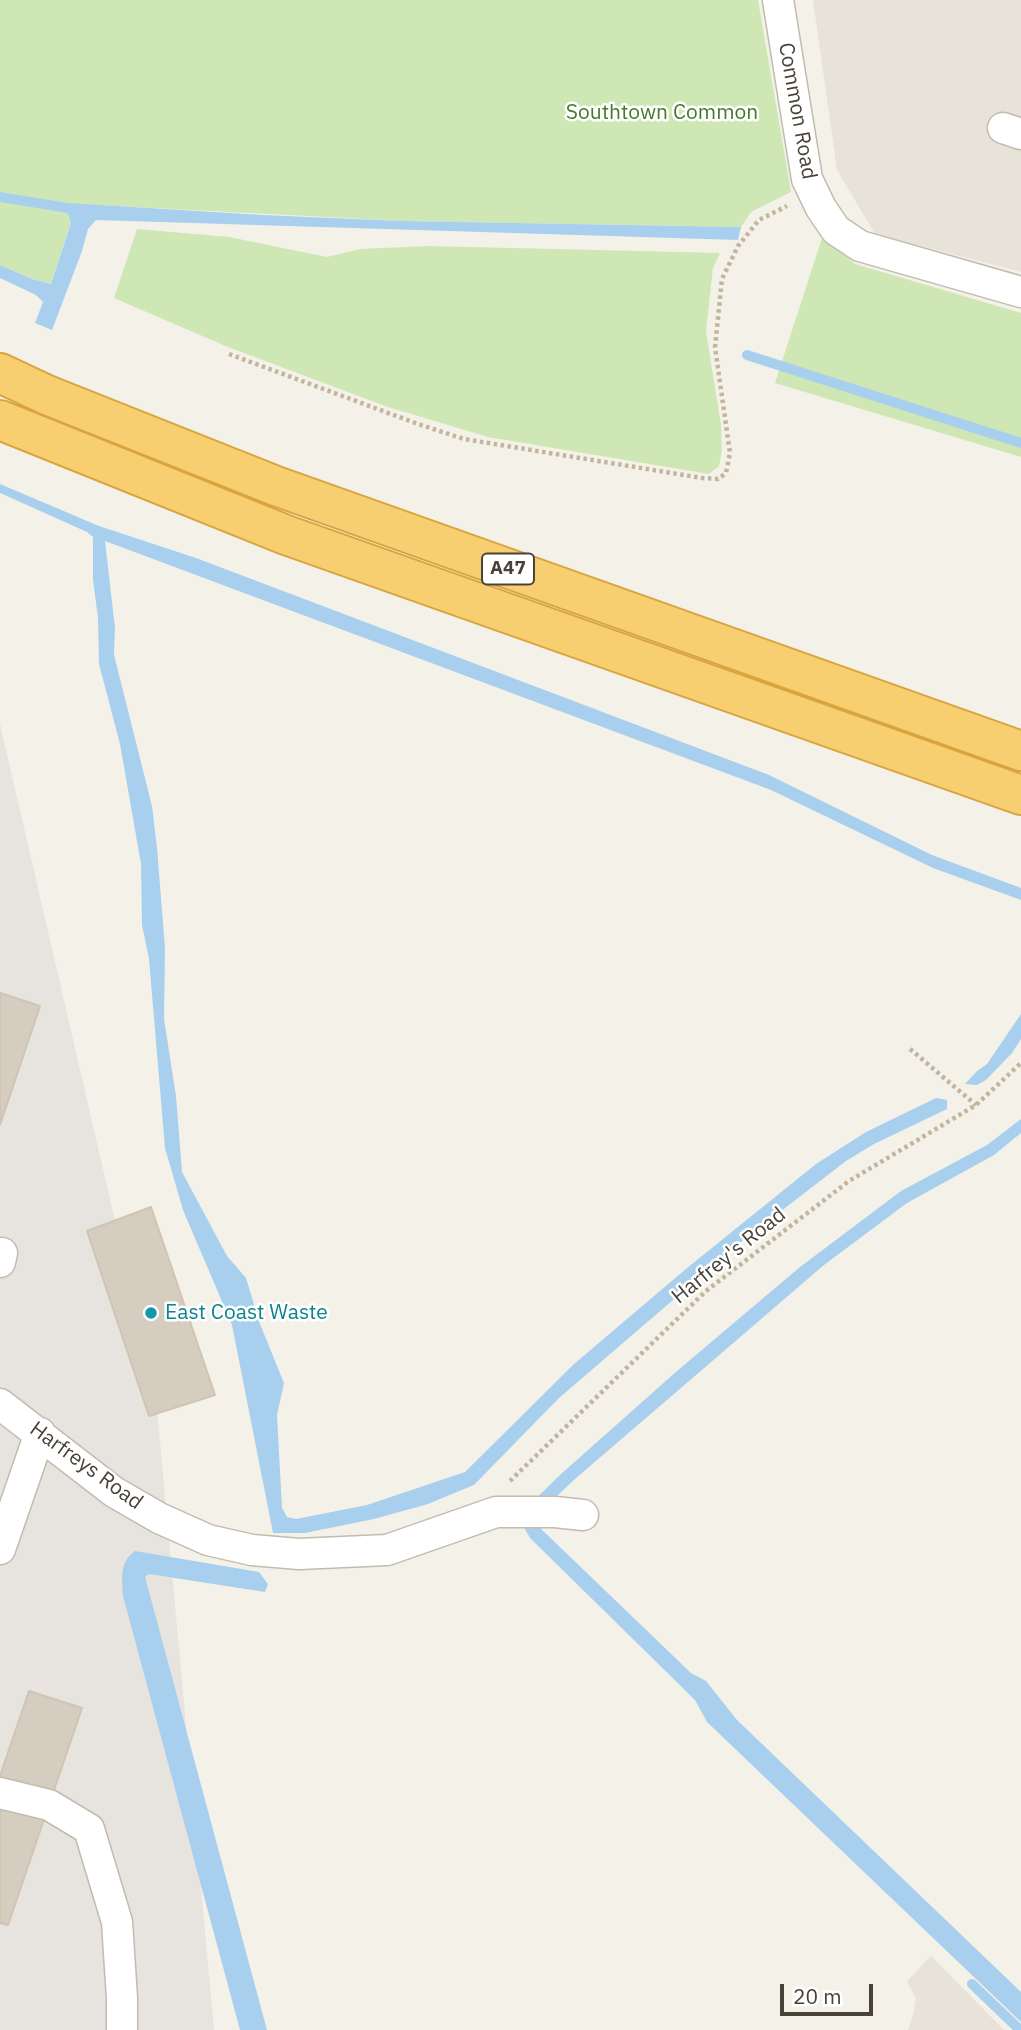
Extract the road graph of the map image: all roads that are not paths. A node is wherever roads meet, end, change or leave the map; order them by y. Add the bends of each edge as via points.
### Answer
1 (778, 0) edge
2 (1021, 292) edge
3 (0, 373) edge
4 (0, 420) edge
5 (1021, 751) edge
6 (1021, 795) edge
7 (0, 1404) edge
8 (40, 1433) junction
9 (569, 1514) dead end
10 (0, 1549) edge
11 (0, 1793) edge
12 (122, 2030) edge

1 - 2 street, Common Road via 807,179 836,230 860,246
3 - 5 highway, A47 via 276,486
4 - 6 highway, A47 via 286,535
7 - 8 street, Harfreys Road
8 - 9 street, Harfreys Road via 114,1492 159,1518 208,1540 252,1550 299,1554 387,1550 505,1512
8 - 10 street
11 - 12 street via 49,1805 89,1829 117,1922

